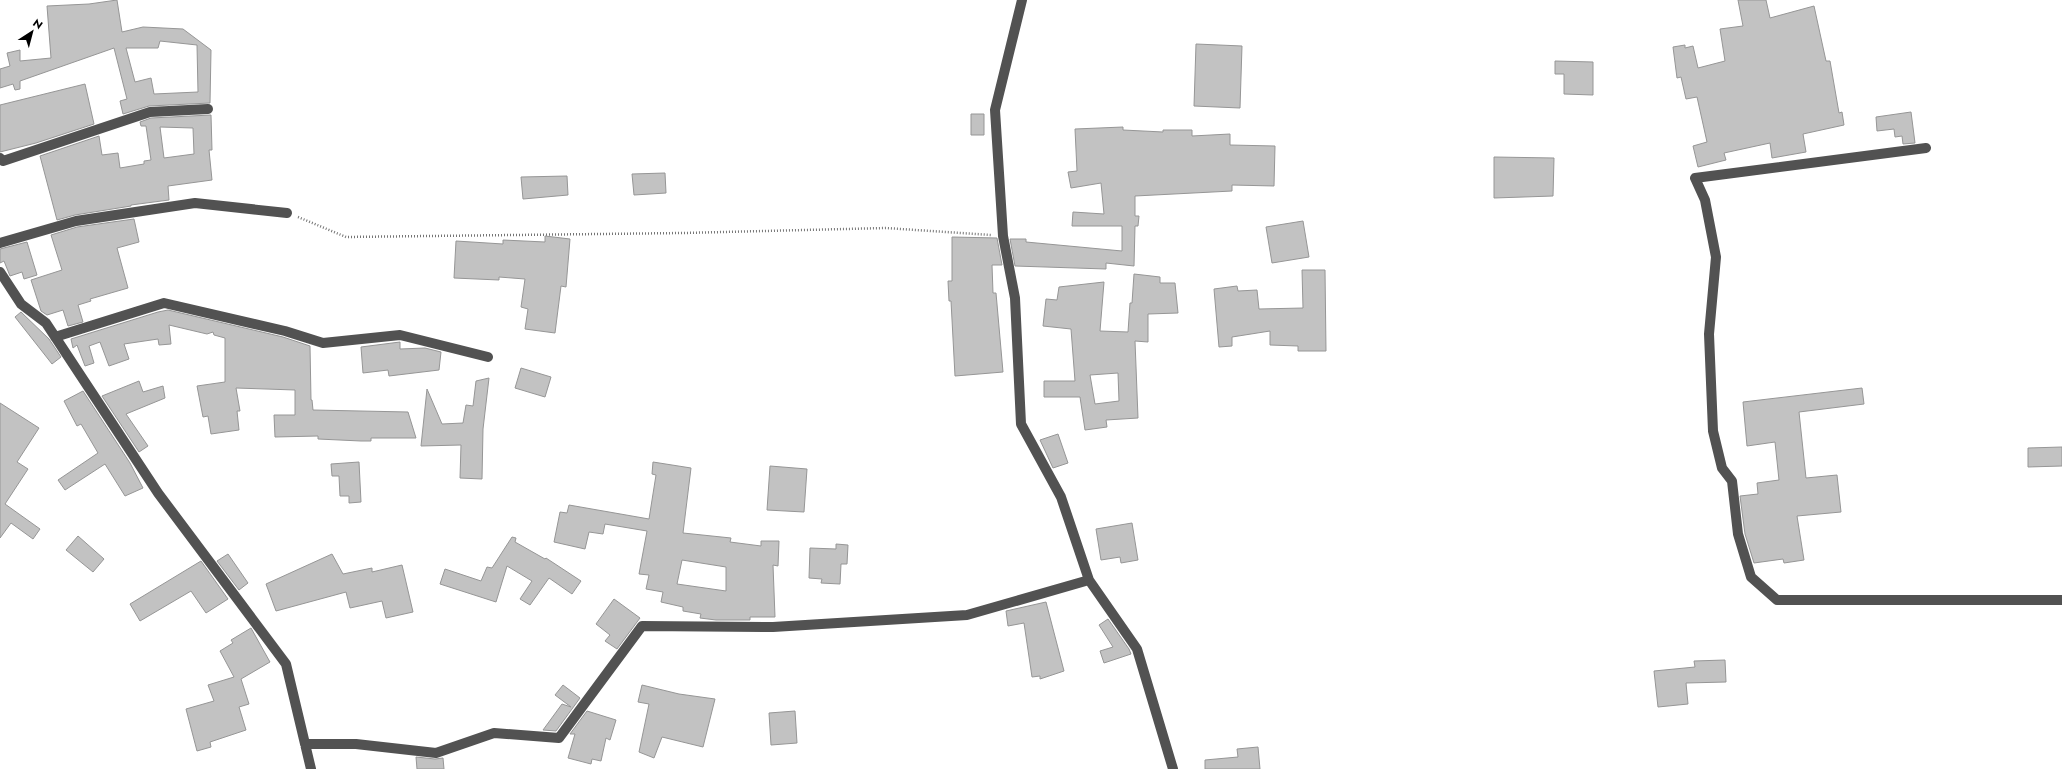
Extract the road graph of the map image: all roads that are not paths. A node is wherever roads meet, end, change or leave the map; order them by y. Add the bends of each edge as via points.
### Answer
1 (1022, 0) edge
2 (208, 109) dead end
3 (1926, 148) dead end
4 (0, 158) edge
5 (287, 213) road end
6 (0, 242) edge
7 (0, 272) edge
8 (55, 337) junction
9 (488, 357) dead end
10 (1088, 580) junction
11 (2062, 600) edge
12 (305, 744) junction
13 (311, 769) edge
14 (1173, 769) edge

1 - 10 street via 995,110 1003,236 1015,298 1021,424 1061,497
2 - 4 street via 150,112 3,161
3 - 11 street via 1695,178 1706,206 1716,257 1709,334 1713,431 1722,468 1732,481 1738,534 1751,578 1777,600
5 - 6 street via 195,203 76,221
7 - 8 street via 21,304 46,323
8 - 9 street via 164,303 285,331 323,343 400,335
8 - 12 street via 158,493 286,664
10 - 12 street via 967,615 773,627 642,626 559,738 494,733 436,753 356,744
10 - 14 street via 1137,649
12 - 13 street

